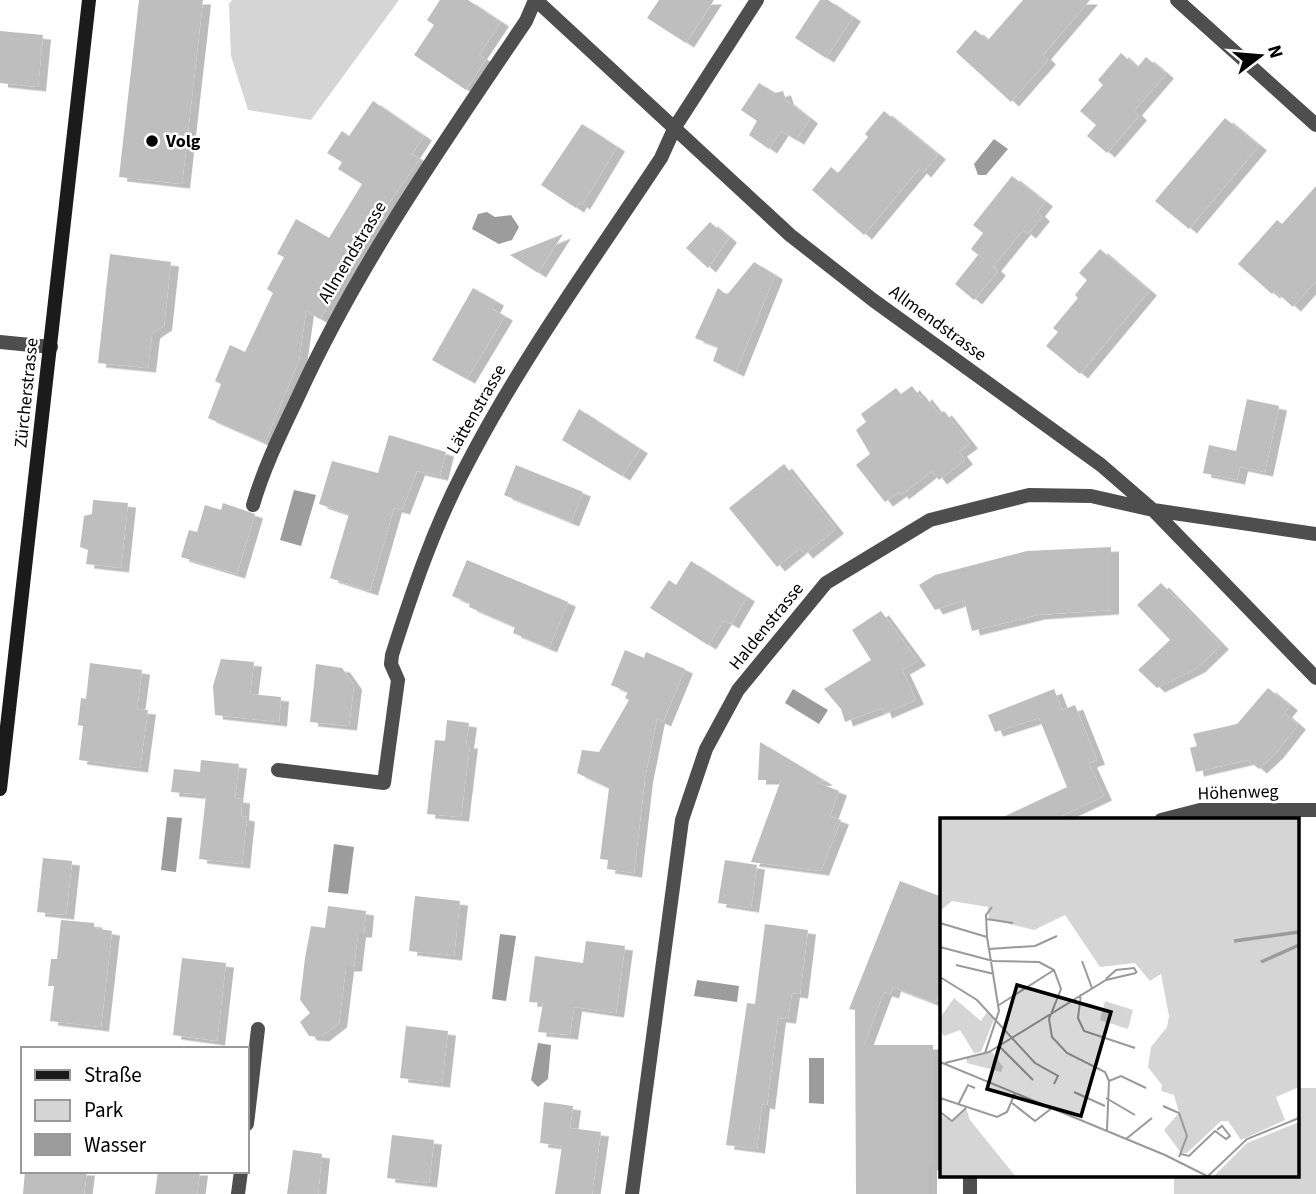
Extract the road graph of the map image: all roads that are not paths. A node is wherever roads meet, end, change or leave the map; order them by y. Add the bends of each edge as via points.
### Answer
1 (89, 0) edge
2 (536, 0) edge
3 (757, 0) edge
4 (1177, 0) edge
5 (1316, 125) edge
6 (675, 127) junction
7 (0, 342) edge
8 (51, 347) junction
9 (253, 505) dead end
10 (1153, 510) junction
11 (1316, 534) edge
12 (1316, 678) edge
13 (278, 770) dead end
14 (0, 789) edge
15 (1316, 810) edge
16 (1169, 818) edge
17 (258, 1029) dead end
18 (248, 1115) edge
19 (241, 1173) edge
20 (970, 1176) edge
21 (238, 1194) edge
22 (632, 1194) edge
23 (970, 1194) edge

1 - 8 street, Zürcherstrasse
2 - 6 street, Allmendstrasse
2 - 9 street, Allmendstrasse via 526,22 401,207 330,327 263,472
3 - 6 street, Lättenstrasse
4 - 5 street
6 - 10 street, Allmendstrasse via 790,235 1101,465
6 - 13 street, Lättenstrasse via 661,158 515,378 462,473 424,557 392,655 398,680 384,783
7 - 8 street
8 - 14 street, Zürcherstrasse
10 - 11 street, Haldenstrasse
10 - 12 street, Allmendstrasse
10 - 22 street, Haldenstrasse via 1091,496 1029,495 930,520 826,583 738,690 706,749 682,820
15 - 16 street, Höhenweg via 1200,810
17 - 18 street
19 - 21 street
20 - 23 street

